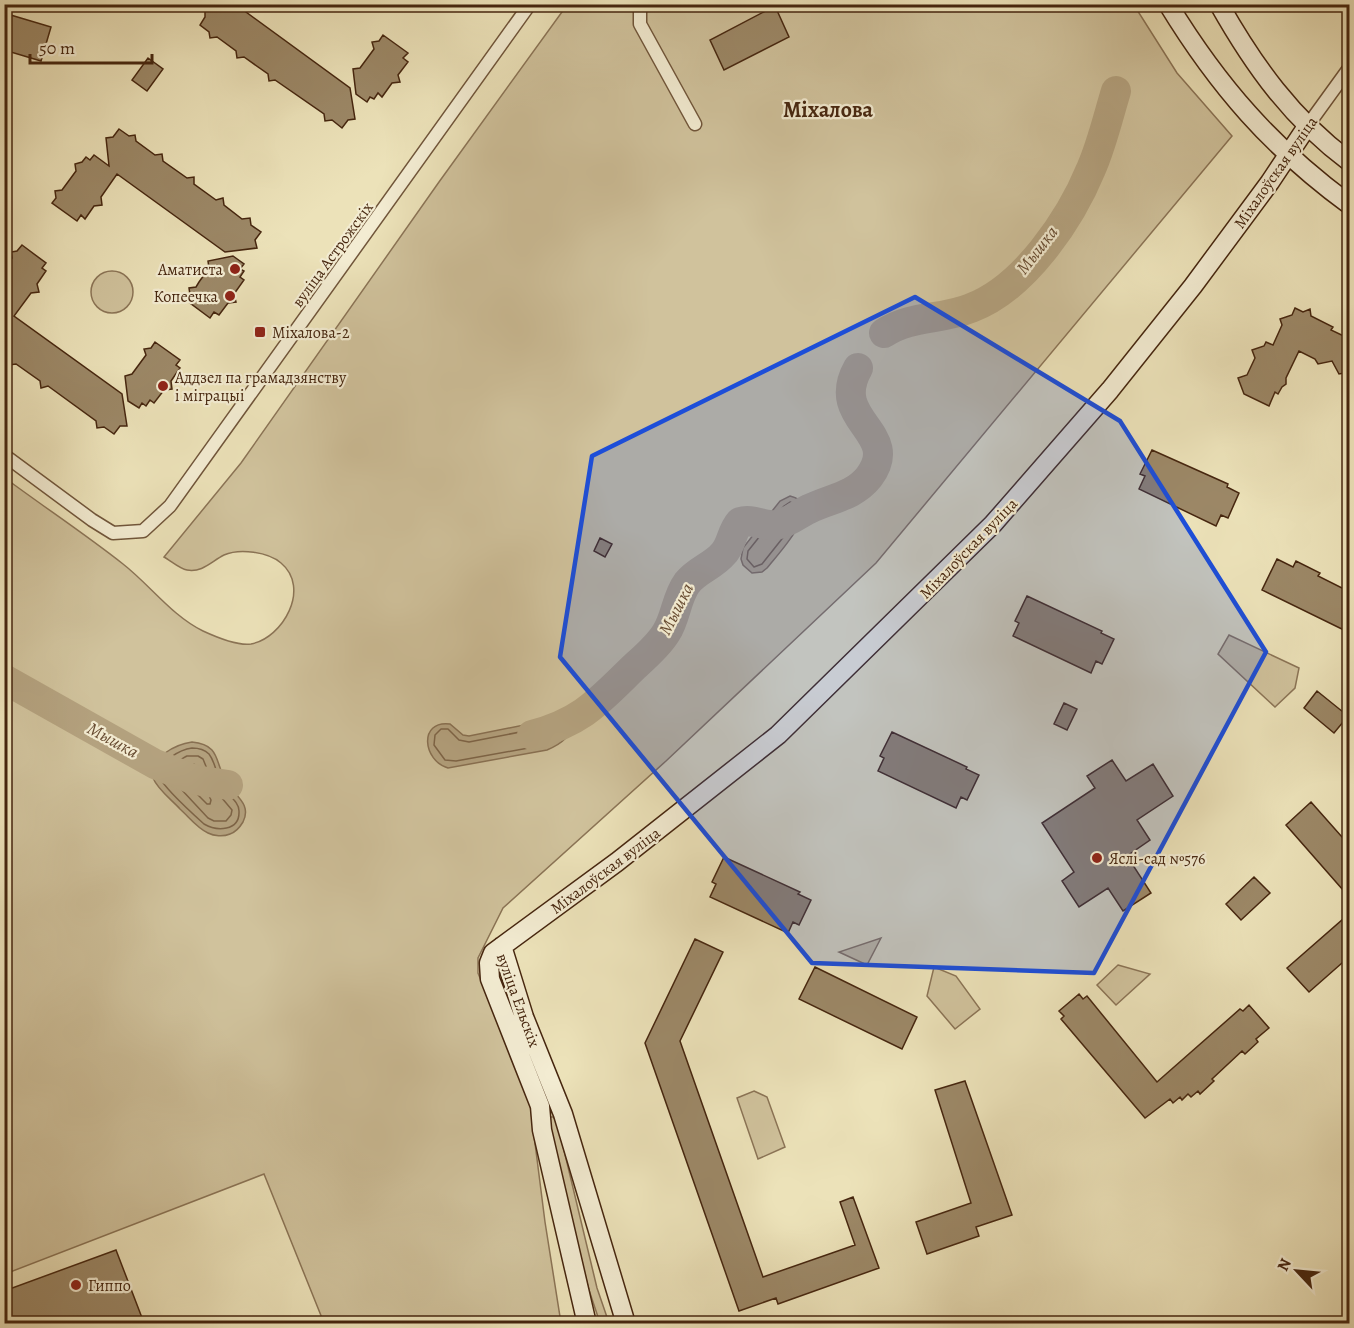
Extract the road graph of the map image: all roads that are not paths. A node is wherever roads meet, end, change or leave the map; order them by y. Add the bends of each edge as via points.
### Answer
1 (530, 4) edge
2 (640, 4) edge
3 (1168, 4) edge
4 (1219, 4) edge
5 (1350, 67) edge
6 (695, 124) dead end
7 (1308, 125) junction
8 (1288, 155) junction
9 (1350, 162) edge
10 (1350, 205) edge
11 (4, 455) edge
12 (502, 946) junction
13 (587, 1323) edge
14 (626, 1323) edge

1 - 11 street, вуліца Астрожскіх via 170,506 156,520 143,531 113,533
2 - 6 street via 640,24
3 - 8 street via 1216,76 1247,115
4 - 7 street via 1258,69
5 - 7 street, Міхалоўская вуліца
7 - 8 street, Міхалоўская вуліца
7 - 9 street
8 - 10 street
8 - 12 street, Міхалоўская вуліца via 1193,286 1110,390 993,524 778,735 617,862
12 - 13 street, вуліца Ельскіх via 489,963 490,979 540,1106 542,1130
12 - 14 street, вуліца Ельскіх via 524,1017 563,1114

